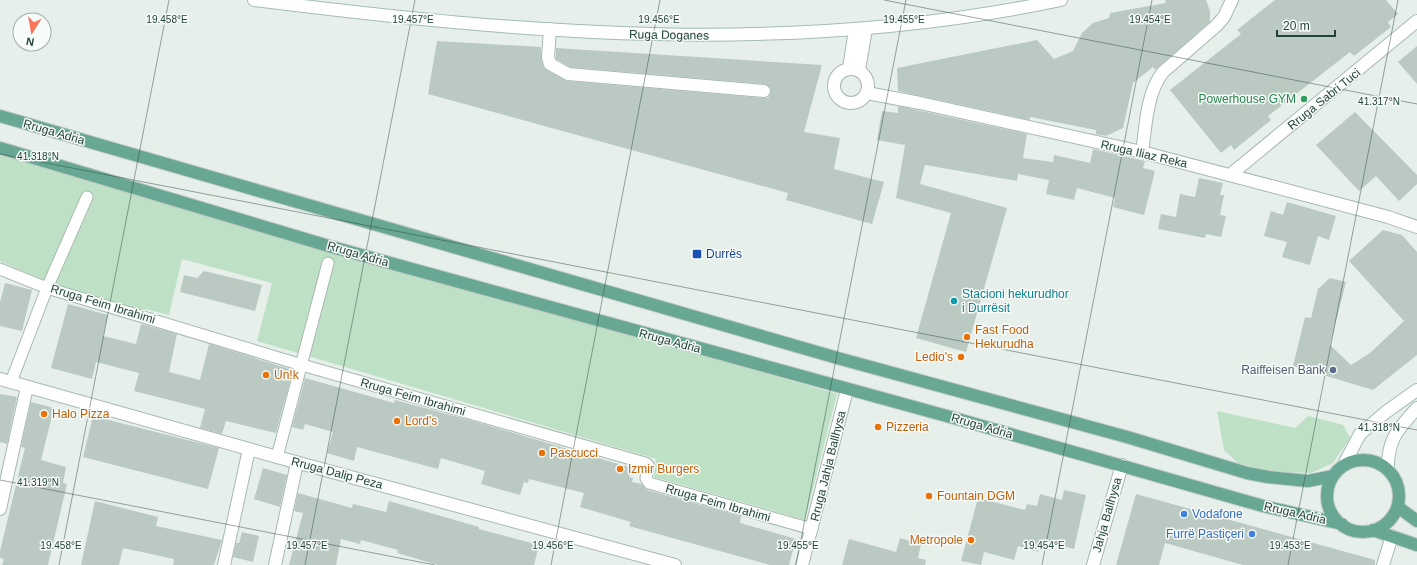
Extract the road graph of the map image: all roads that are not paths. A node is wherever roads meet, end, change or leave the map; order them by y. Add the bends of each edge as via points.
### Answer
1 (254, 0) edge
2 (1061, 0) edge
3 (1232, 0) edge
4 (1417, 21) edge
5 (550, 29) junction
6 (861, 30) junction
7 (854, 69) junction
8 (764, 91) dead end
9 (867, 93) junction
10 (0, 116) edge
11 (0, 148) edge
12 (1142, 152) junction
13 (1230, 175) junction
14 (86, 196) dead end
15 (1417, 227) edge
16 (328, 263) dead end
17 (0, 269) edge
18 (47, 288) junction
19 (302, 365) junction
20 (6, 381) edge
21 (27, 386) junction
22 (847, 390) junction
23 (1417, 390) edge
24 (1417, 408) edge
25 (249, 449) junction
26 (278, 457) junction
27 (297, 463) junction
28 (1122, 465) junction
29 (1343, 466) junction
30 (1388, 470) junction
31 (1333, 476) junction
32 (1398, 507) junction
33 (0, 509) edge
34 (1417, 521) edge
35 (1342, 524) junction
36 (812, 529) junction
37 (1373, 530) junction
38 (1392, 536) junction
39 (1417, 545) edge
40 (224, 565) edge
41 (275, 565) edge
42 (675, 565) edge
43 (802, 565) edge
44 (1093, 565) edge
45 (1383, 565) edge

1 - 5 street, Ruga Doganes via 422,19
2 - 6 street, Ruga Doganes via 972,16
3 - 12 street via 1224,17 1216,26 1157,80 1152,93
4 - 13 street, Rruga Sabri Tuci
5 - 6 street, Ruga Doganes via 710,36
5 - 8 street via 550,64 568,74
6 - 7 street
7 - 9 street via 868,80
7 - 9 street via 842,70 837,76 834,82 837,96 842,101 856,103
9 - 12 street, Rruga Iliaz Reka via 920,102
10 - 31 main road, Rruga Adria via 841,359 1127,437 1247,473 1308,481
11 - 22 main road, Rruga Adria via 339,249
12 - 13 street, Rruga Iliaz Reka
13 - 15 street, Rruga Iliaz Reka
14 - 18 street
16 - 19 street
17 - 18 street, Rruga Feim Ibrahimi
18 - 19 street, Rruga Feim Ibrahimi
18 - 20 street
19 - 26 street
19 - 36 street, Rruga Feim Ibrahimi via 645,463 648,466 646,478 649,483
20 - 21 street, Rruga Dalip Peza
21 - 25 street, Rruga Dalip Peza
21 - 33 street
22 - 28 main road, Rruga Adria
22 - 36 street, Rruga Jahja Ballhysa
23 - 29 street via 1360,434
24 - 30 street via 1394,437 1390,446
25 - 26 street, Rruga Dalip Peza
25 - 40 street
26 - 27 street, Rruga Dalip Peza
27 - 41 street
27 - 42 street, Rruga Dalip Peza
28 - 35 main road, Rruga Adria via 1284,512
28 - 44 street, Jahja Ballhysa
29 - 30 main road via 1367,460 1376,462
29 - 31 main road
30 - 32 main road via 1398,487
31 - 35 main road via 1328,490 1328,500 1333,514
32 - 34 main road
32 - 37 main road via 1387,522
35 - 37 main road via 1356,530
36 - 43 street, Rruga Jahja Ballhysa
37 - 38 main road
38 - 39 main road
38 - 45 street

